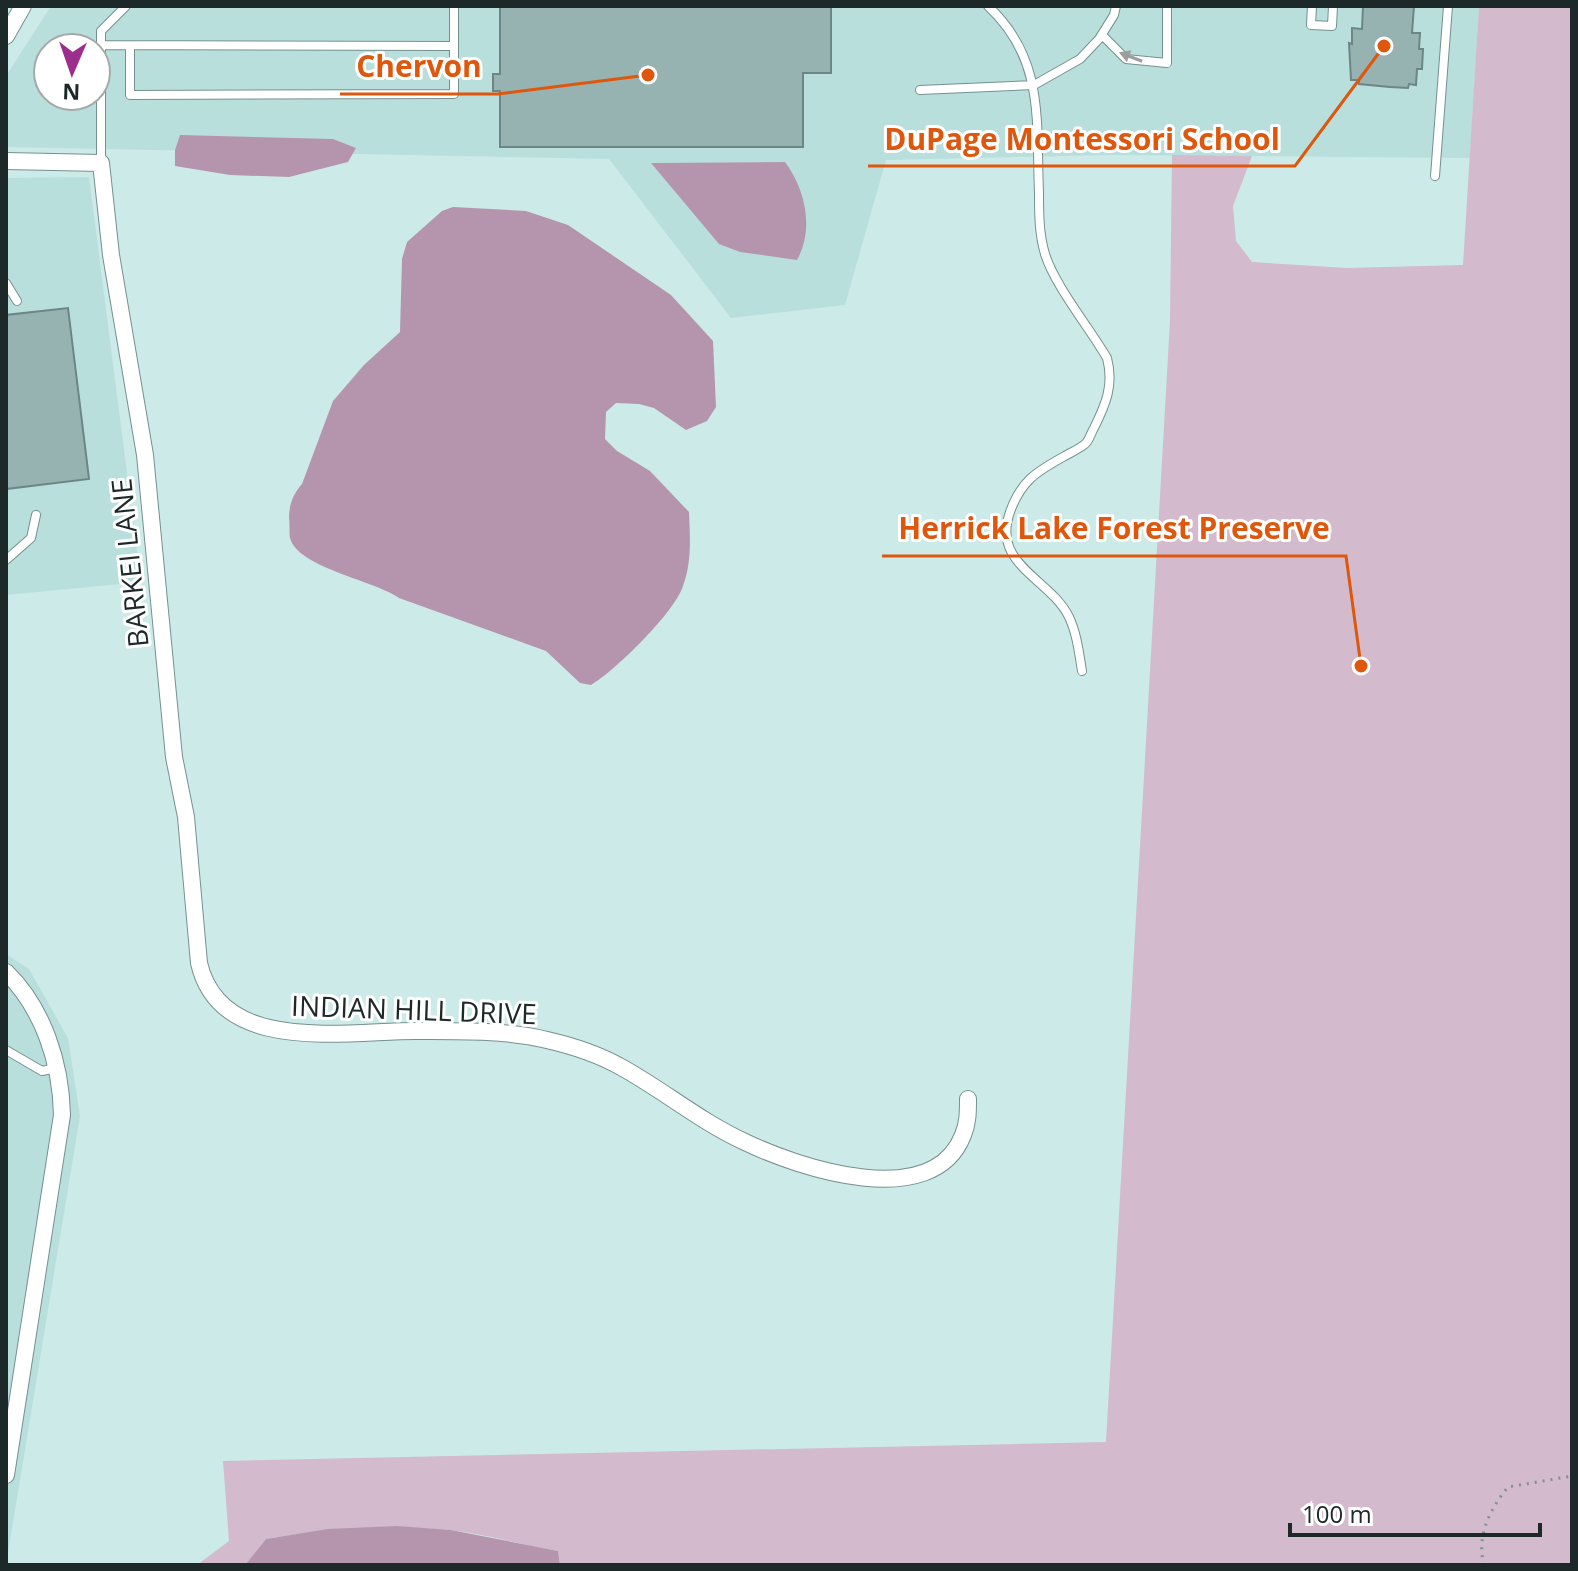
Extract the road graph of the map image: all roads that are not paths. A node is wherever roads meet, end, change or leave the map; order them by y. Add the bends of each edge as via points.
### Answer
1 (23, 6) edge
2 (126, 6) edge
3 (454, 6) edge
4 (988, 6) edge
5 (1116, 6) edge
6 (1167, 6) edge
7 (1312, 6) edge
8 (1333, 6) edge
9 (1448, 6) edge
10 (101, 32) edge
11 (1102, 35) junction
12 (6, 36) edge
13 (112, 45) edge
14 (130, 46) junction
15 (454, 46) junction
16 (1034, 85) junction
17 (920, 90) dead end
18 (101, 112) edge
19 (6, 161) edge
20 (101, 163) junction
21 (1435, 176) dead end
22 (6, 283) edge
23 (17, 301) dead end
24 (36, 515) dead end
25 (6, 560) edge
26 (1082, 671) dead end
27 (6, 972) edge
28 (258, 1024) joint
29 (6, 1050) edge
30 (57, 1068) junction
31 (968, 1099) dead end
32 (6, 1475) edge

1 - 12 street
2 - 10 lane
3 - 15 lane
4 - 16 lane via 1024,52
5 - 11 lane
6 -> 11 lane via 1167,63 1126,59
7 - 8 lane via 1311,25 1332,26
9 - 21 lane
11 - 16 lane via 1080,59
13 - 14 lane
14 - 15 lane
14 - 15 lane via 130,95 454,94
16 - 17 lane
16 - 26 lane via 1045,254 1107,358 1110,383 1107,402 1085,444 1028,477 1009,514 1006,536 1013,557 1055,595 1069,616
18 - 20 lane
19 - 20 street
20 - 28 street, BARKEI LANE via 145,455 199,963 214,998
22 - 23 lane
24 - 25 lane via 31,538
27 - 30 street via 34,1010
28 - 31 street, INDIAN HILL DRIVE via 302,1033 442,1031 546,1040 614,1063 746,1143 826,1171 867,1177 918,1176 939,1166 964,1134
29 - 30 lane via 42,1071
30 - 32 street via 62,1127

